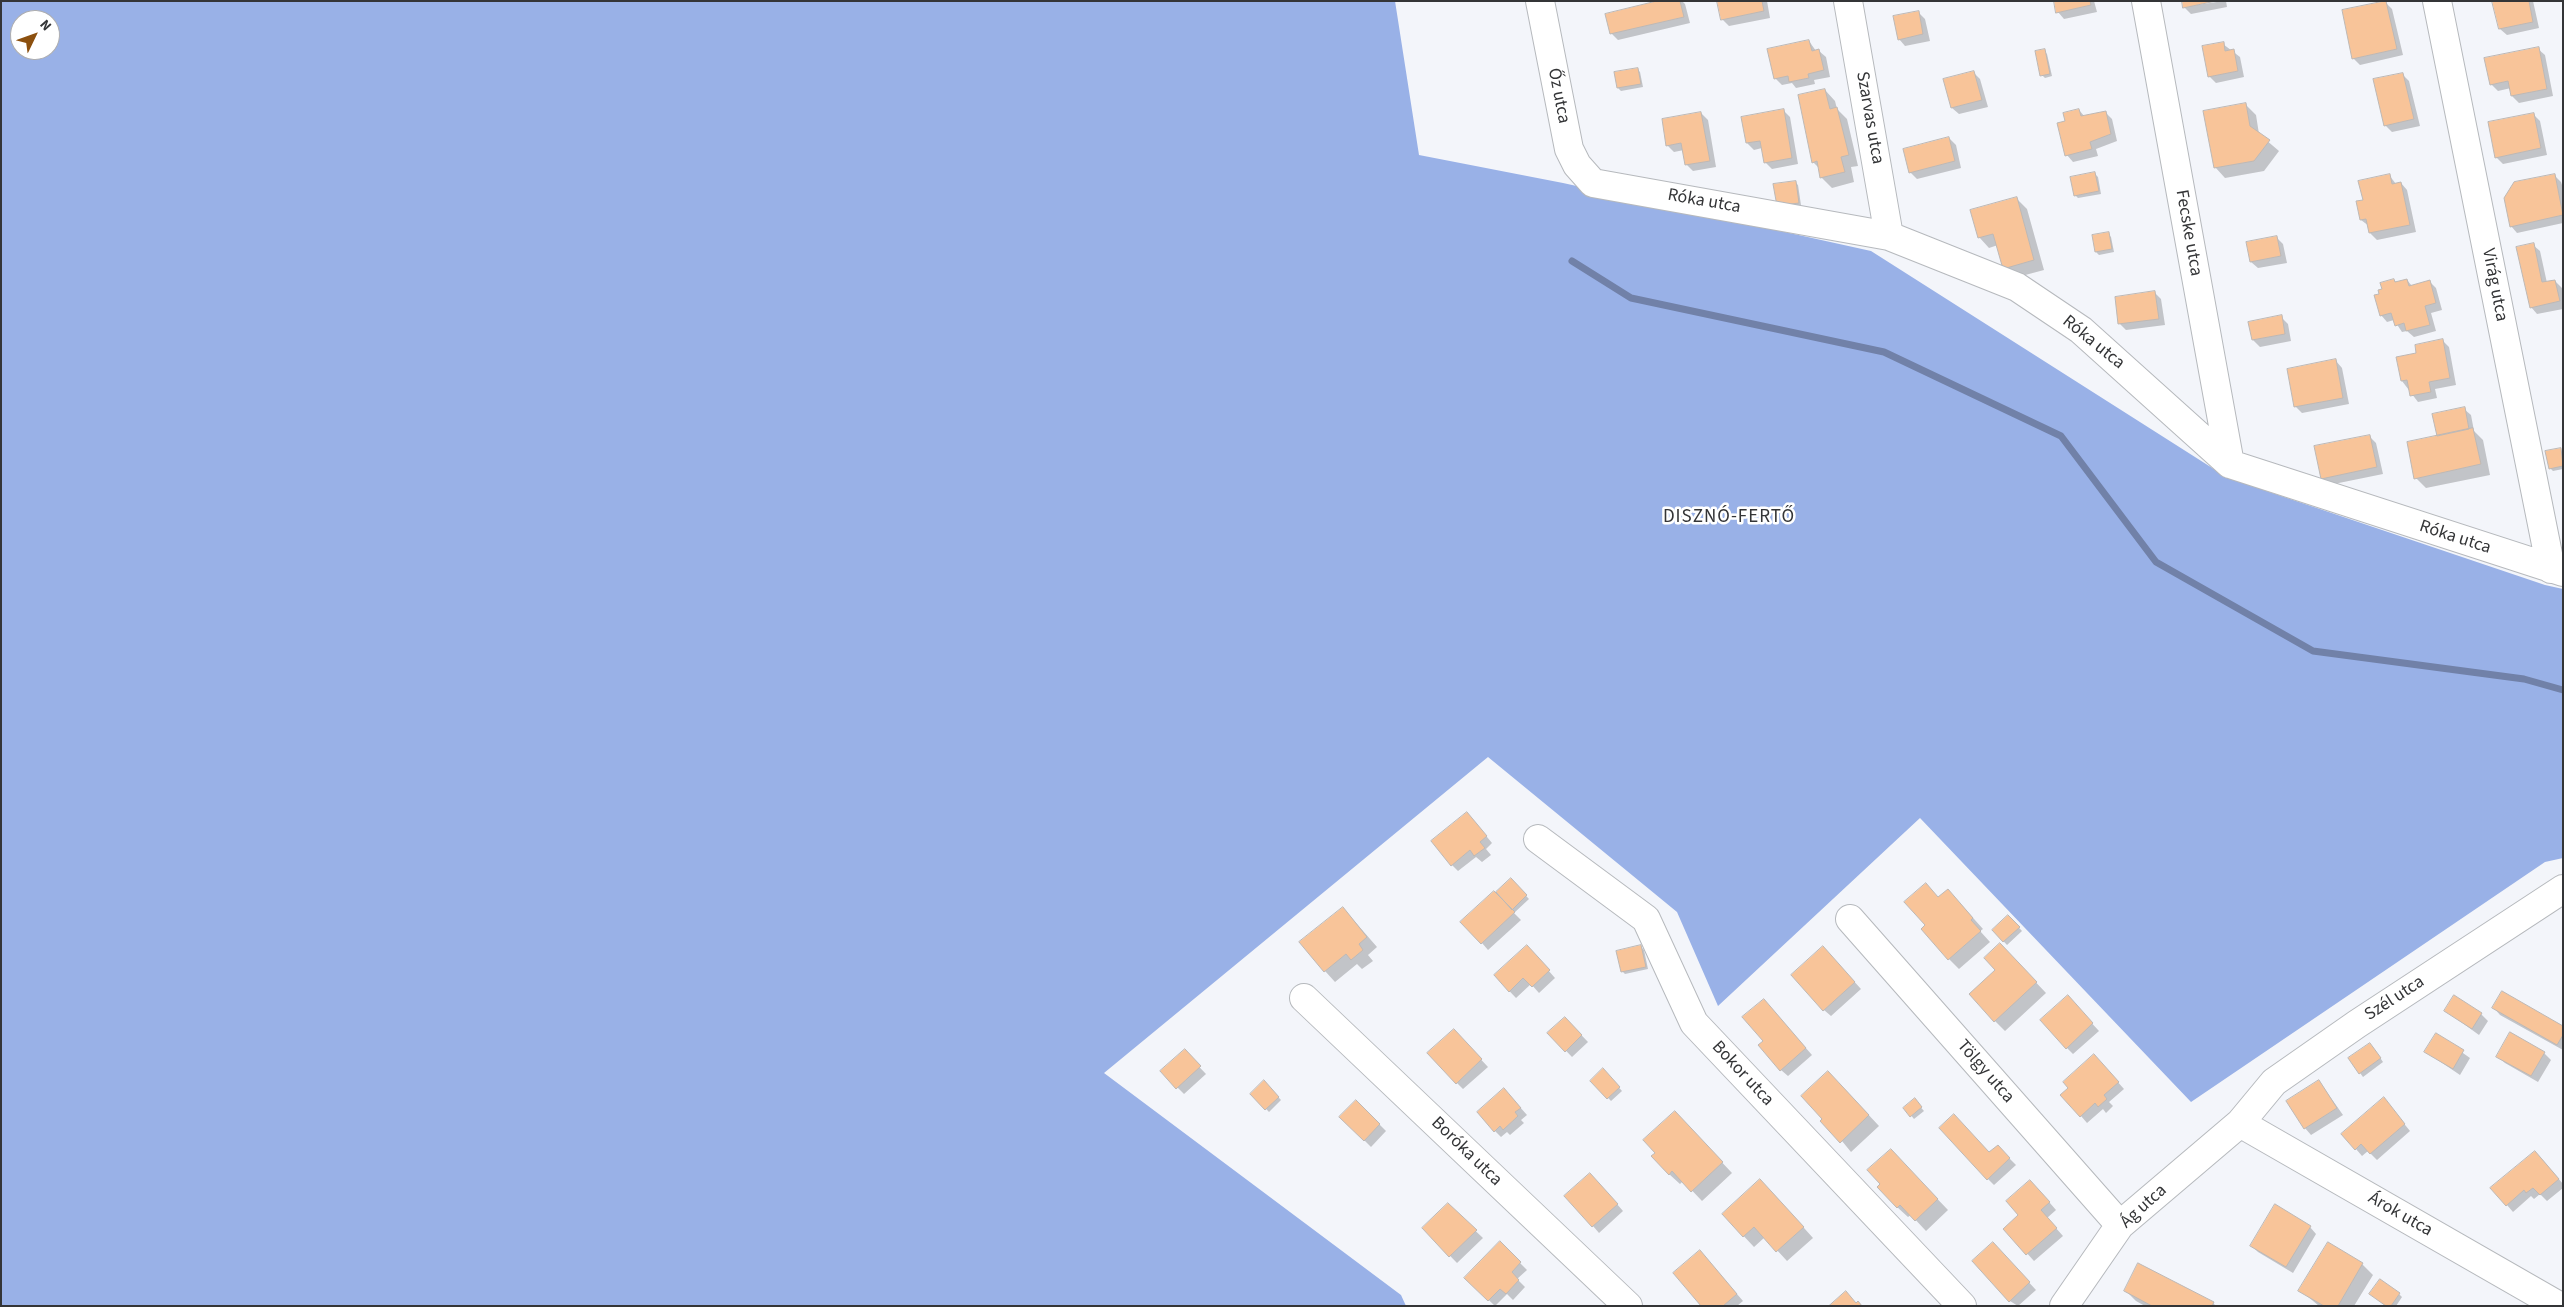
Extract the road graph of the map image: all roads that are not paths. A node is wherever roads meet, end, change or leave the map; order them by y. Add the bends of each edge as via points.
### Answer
1 (1540, 1) edge
2 (1848, 1) edge
3 (2146, 1) edge
4 (2437, 1) edge
5 (1593, 182) joint
6 (1889, 236) junction
7 (2230, 464) junction
8 (2557, 570) edge
9 (1538, 839) dead end
10 (2563, 889) edge
11 (1850, 919) dead end
12 (1304, 998) dead end
13 (2240, 1123) junction
14 (2120, 1226) junction
15 (1628, 1306) edge
16 (1962, 1306) edge
17 (2064, 1306) edge
18 (2559, 1306) edge

1 - 5 street, Őz utca via 1569,149 1577,165
2 - 6 street, Szarvas utca
3 - 7 street, Fecske utca
4 - 8 street, Virág utca
5 - 6 street, Róka utca
6 - 7 street, Róka utca via 2017,287 2080,330
7 - 8 street, Róka utca
9 - 16 street, Bokor utca via 1646,919 1694,1023
10 - 13 street, Szél utca via 2274,1082
11 - 14 street, Tölgy utca
12 - 15 street, Boróka utca
13 - 14 street, Ág utca
13 - 18 street, Árok utca
14 - 17 street, Ág utca

